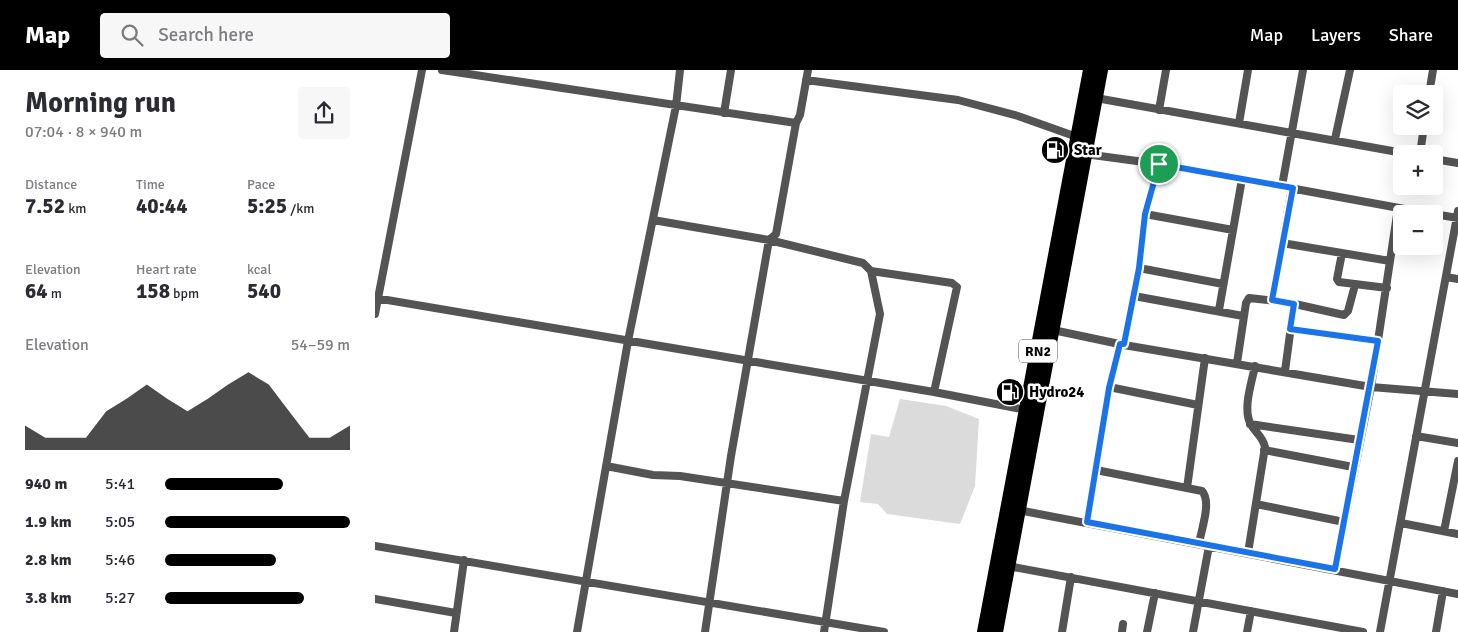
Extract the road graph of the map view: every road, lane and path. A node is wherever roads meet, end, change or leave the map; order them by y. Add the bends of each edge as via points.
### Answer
1 (422, 70) edge
2 (442, 70) edge
3 (680, 70) edge
4 (731, 70) edge
5 (808, 70) edge
6 (1090, 70) edge
7 (1101, 70) edge
8 (1166, 70) edge
9 (1247, 70) edge
10 (1303, 70) edge
11 (1350, 70) edge
12 (1431, 70) edge
13 (806, 80) junction
14 (1430, 85) edge
15 (1096, 98) junction
16 (676, 106) junction
17 (1159, 110) junction
18 (724, 113) junction
19 (796, 123) junction
20 (1239, 123) junction
21 (1292, 133) junction
22 (1077, 137) junction
23 (1335, 140) junction
24 (1393, 151) edge
25 (1085, 154) junction
26 (1443, 160) edge
27 (1458, 163) edge
28 (1159, 164) junction
29 (1242, 179) junction
30 (1282, 186) junction
31 (1293, 188) junction
32 (1393, 207) edge
33 (1145, 214) junction
34 (1443, 215) edge
35 (1458, 216) edge
36 (653, 220) junction
37 (1233, 230) junction
38 (769, 240) junction
39 (1393, 241) edge
40 (1282, 242) junction
41 (1342, 253) junction
42 (1390, 261) junction
43 (1139, 268) junction
44 (871, 271) junction
45 (1446, 277) junction
46 (1458, 279) edge
47 (1223, 284) junction
48 (1355, 285) junction
49 (1387, 288) junction
50 (1134, 296) junction
51 (377, 298) edge
52 (1272, 300) junction
53 (1294, 304) junction
54 (1219, 310) junction
55 (375, 314) edge
56 (1243, 316) junction
57 (1290, 329) junction
58 (1053, 330) junction
59 (628, 341) junction
60 (1378, 341) junction
61 (1122, 344) junction
62 (1205, 358) junction
63 (748, 361) junction
64 (1237, 363) junction
65 (1255, 366) junction
66 (1285, 371) junction
67 (866, 381) junction
68 (1371, 387) junction
69 (1109, 388) junction
70 (934, 392) junction
71 (1424, 393) junction
72 (1458, 394) edge
73 (1199, 405) junction
74 (1026, 410) junction
75 (1250, 424) junction
76 (1416, 436) junction
77 (1359, 440) junction
78 (1458, 443) edge
79 (1265, 450) junction
80 (1458, 461) edge
81 (606, 466) junction
82 (1353, 467) junction
83 (1095, 470) junction
84 (727, 483) junction
85 (1187, 488) junction
86 (1454, 500) edge
87 (844, 501) junction
88 (1256, 504) junction
89 (1018, 510) junction
90 (1087, 522) junction
91 (1344, 522) junction
92 (1401, 523) junction
93 (1444, 532) junction
94 (1458, 534) edge
95 (1199, 544) junction
96 (375, 546) edge
97 (1209, 546) junction
98 (1248, 553) junction
99 (464, 560) junction
100 (1008, 566) junction
101 (1335, 569) junction
102 (1071, 577) junction
103 (585, 580) junction
104 (1390, 580) junction
105 (1443, 591) junction
106 (1155, 593) junction
107 (1458, 594) edge
108 (375, 599) edge
109 (711, 602) junction
110 (1199, 602) junction
111 (1251, 611) junction
112 (457, 613) junction
113 (826, 622) junction
114 (1332, 629) edge
115 (454, 632) edge
116 (577, 632) edge
117 (705, 632) edge
118 (824, 632) edge
119 (884, 632) edge
120 (984, 632) edge
121 (996, 632) edge
122 (1062, 632) edge
123 (1147, 632) edge
124 (1193, 632) edge
125 (1247, 632) edge
126 (1363, 632) edge
127 (1380, 632) edge
128 (1436, 632) edge

1 - 51 street
2 - 16 street
3 - 16 street
4 - 18 street
5 - 13 street
6 - 22 highway, RN2
7 - 15 highway, RN2
8 - 17 street
9 - 20 street
10 - 21 street
11 - 23 street
12 - 14 street
13 - 19 street
13 - 22 street via 958,100 1018,116
15 - 17 street
15 - 25 highway, RN2
16 - 18 street
16 - 36 street
17 - 20 street
18 - 19 street
19 - 38 street via 776,234
20 - 21 street
21 - 23 street
21 - 30 street
22 - 74 highway, RN2
23 - 24 street
25 - 28 street
25 - 58 highway, RN2
26 - 27 street
28 - 29 street
28 - 33 street
29 - 30 street
29 - 37 street
30 - 31 street
31 - 32 street
31 - 40 street
33 - 37 street
33 - 43 street
34 - 35 street
35 - 45 street
36 - 38 street
36 - 59 street
37 - 47 street
38 - 44 street via 863,263
38 - 63 street
39 - 42 street
40 - 41 street
40 - 52 street
41 - 42 street
41 - 48 street via 1337,280
42 - 49 street
43 - 47 street
43 - 50 street
44 - 67 street via 880,314
44 - 70 street via 952,282 957,288
45 - 46 street
45 - 71 street
47 - 54 street
48 - 49 street
48 - 53 street via 1346,314
49 - 60 street
50 - 54 street
50 - 61 street
51 - 55 street
51 - 59 street
52 - 53 street
52 - 56 street via 1249,298
53 - 57 street
54 - 56 street
56 - 64 street
57 - 60 street
57 - 66 street
58 - 61 street
58 - 89 highway, RN2
59 - 63 street
59 - 81 street
60 - 68 street
61 - 62 street
61 - 69 street
62 - 64 street
62 - 73 street
63 - 67 street
63 - 84 street
64 - 65 street
65 - 66 street
65 - 75 street via 1248,405
66 - 68 street
67 - 70 street
67 - 87 street
68 - 71 street
68 - 77 street
69 - 73 street
69 - 83 street
70 - 74 street
71 - 72 street
71 - 76 street
73 - 85 street
74 - 120 highway, RN2
75 - 77 street
75 - 79 street via 1263,440
76 - 78 street
76 - 92 street
77 - 82 street
79 - 82 street
79 - 88 street
80 - 86 street
81 - 84 street
81 - 103 street
82 - 91 street
83 - 85 street
83 - 90 street
84 - 87 street
84 - 109 street
85 - 95 street via 1197,489 1205,495
86 - 93 street
87 - 113 street
88 - 91 street
88 - 98 street
89 - 90 street
89 - 100 highway, RN2
90 - 95 street
91 - 101 street
92 - 93 street
92 - 104 street
93 - 94 street
95 - 97 street
96 - 99 street
97 - 98 street
97 - 110 street
98 - 101 street
99 - 103 street
99 - 112 street
100 - 102 street
100 - 121 highway, RN2
101 - 104 street
102 - 106 street
102 - 122 street
103 - 109 street
103 - 116 street
104 - 105 street
104 - 127 street
105 - 107 street
105 - 128 street
106 - 110 street
106 - 123 street
108 - 112 street
109 - 113 street
109 - 117 street
110 - 111 street
110 - 124 street
111 - 114 street
111 - 125 street
112 - 115 street
113 - 118 street
113 - 119 street
114 - 126 street

